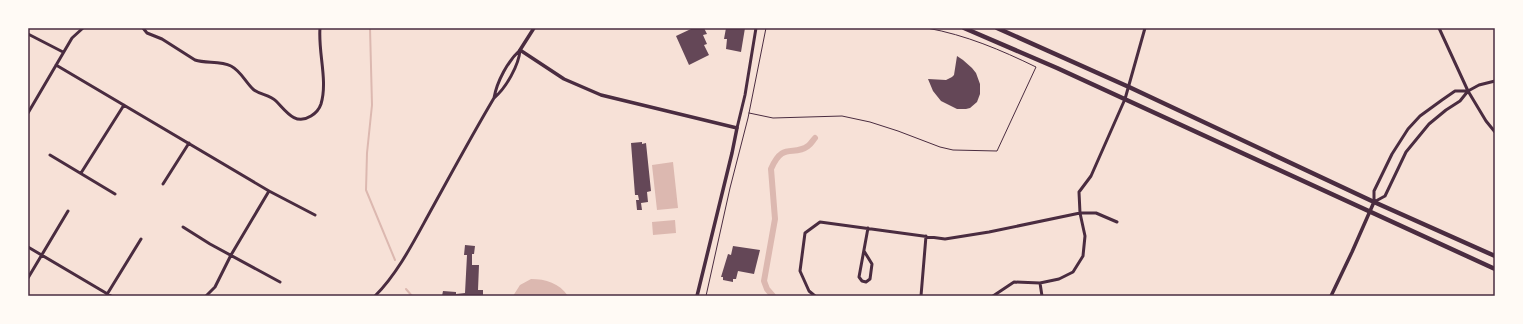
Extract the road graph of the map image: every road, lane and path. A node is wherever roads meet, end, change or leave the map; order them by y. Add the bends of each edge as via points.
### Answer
1 (82, 28) edge
2 (143, 28) edge
3 (320, 28) edge
4 (534, 28) edge
5 (756, 28) edge
6 (766, 28) edge
7 (927, 28) edge
8 (964, 28) edge
9 (997, 28) edge
10 (1145, 28) edge
11 (1439, 28) edge
12 (28, 34) edge
13 (520, 50) junction
14 (63, 52) junction
15 (56, 65) junction
16 (1495, 81) edge
17 (1129, 87) junction
18 (1468, 91) junction
19 (494, 98) junction
20 (1125, 99) junction
21 (124, 105) junction
22 (28, 113) edge
23 (749, 113) junction
24 (737, 128) junction
25 (1495, 132) edge
26 (189, 143) junction
27 (50, 155) dead end
28 (81, 173) junction
29 (163, 184) dead end
30 (269, 190) junction
31 (115, 194) dead end
32 (1374, 202) junction
33 (68, 212) dead end
34 (1370, 212) junction
35 (1080, 213) junction
36 (315, 215) dead end
37 (1117, 222) dead end
38 (183, 227) dead end
39 (868, 228) junction
40 (926, 236) junction
41 (141, 239) dead end
42 (28, 247) edge
43 (864, 251) junction
44 (42, 255) junction
45 (231, 255) junction
46 (1495, 256) edge
47 (1495, 269) edge
48 (28, 278) edge
49 (280, 282) dead end
50 (1040, 283) junction
51 (108, 295) edge
52 (206, 296) edge
53 (375, 296) edge
54 (697, 296) edge
55 (706, 296) edge
56 (815, 296) edge
57 (920, 296) edge
58 (993, 296) edge
59 (1042, 296) edge
60 (1331, 296) edge

1 - 14 street
2 - 3 street via 147,33 168,42 195,60 231,66 255,91 276,101 292,117 302,119 316,113 321,105 323,89
4 - 13 street
5 - 24 street
6 - 23 path
7 - 23 path via 950,32 992,47 1036,67 997,151 953,150 877,124 842,116 773,118
8 - 20 highway
9 - 17 highway
10 - 17 street
11 - 18 street
12 - 14 street
13 - 19 street via 513,56 496,87
13 - 19 street via 520,59 502,92
13 - 24 street via 564,78 601,95
14 - 15 street
15 - 21 street
15 - 22 street
16 - 18 street
17 - 20 street
17 - 32 highway
18 - 25 street
18 - 32 street via 1460,102 1437,116 1421,132 1406,152 1385,196
18 - 32 street via 1455,92 1442,100 1420,116 1408,129 1392,154 1374,191
19 - 53 street via 413,242
20 - 34 highway
20 - 35 street via 1090,176 1079,192
21 - 26 street
21 - 28 street
23 - 55 path
24 - 54 street
26 - 29 street
26 - 30 street
27 - 28 street
28 - 31 street
30 - 36 street
30 - 45 street
32 - 34 street
32 - 46 highway
33 - 44 street
34 - 47 highway
34 - 60 street
35 - 37 street via 1096,213
35 - 40 street via 945,239
35 - 50 street via 1085,236 1083,256 1073,272
38 - 45 street
39 - 40 street
39 - 43 street
39 - 56 street via 820,222 805,233 800,271 809,291
40 - 57 street
41 - 51 street
42 - 44 street
43 - 43 street via 859,277 866,282 870,279 872,264
44 - 48 street
44 - 51 street
45 - 49 street
45 - 52 street via 215,287
50 - 58 street via 1014,282
50 - 59 street

